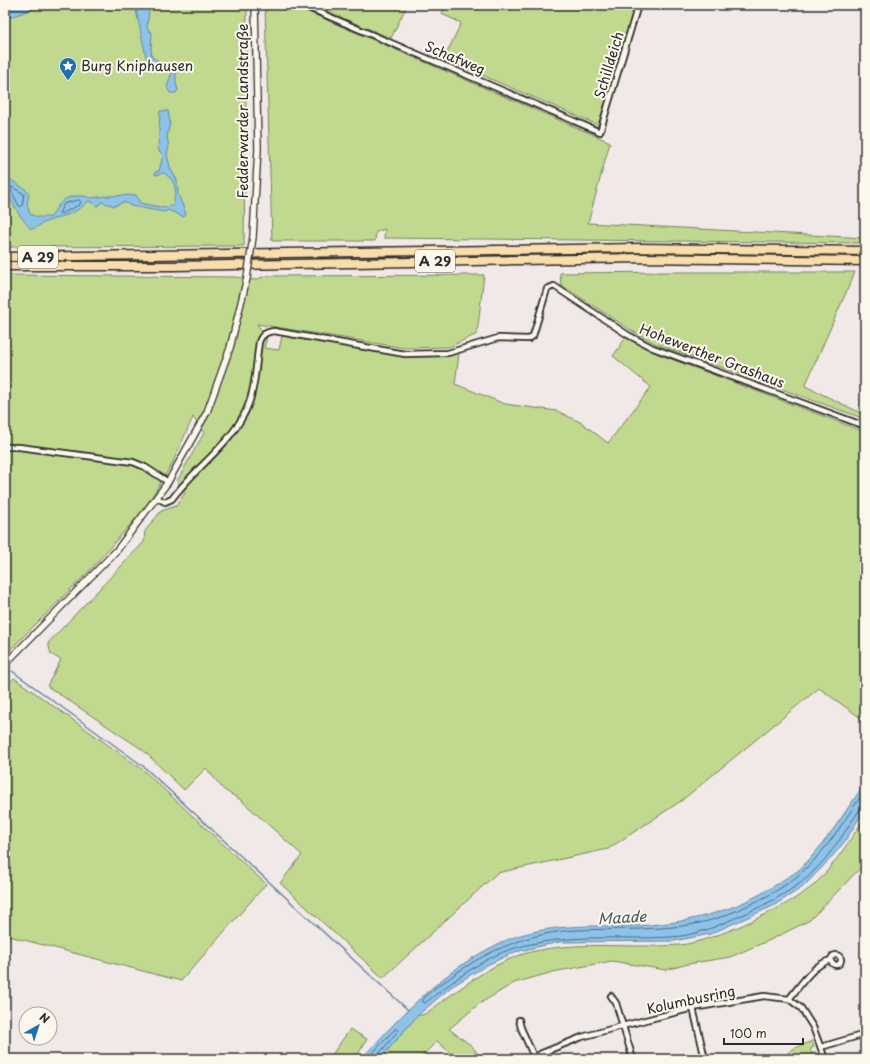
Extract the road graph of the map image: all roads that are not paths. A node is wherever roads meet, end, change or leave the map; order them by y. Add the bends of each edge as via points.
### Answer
1 (255, 5) edge
2 (302, 5) edge
3 (638, 5) edge
4 (600, 132) joint
5 (865, 251) edge
6 (5, 257) edge
7 (865, 261) edge
8 (5, 266) edge
9 (865, 426) edge
10 (5, 447) edge
11 (168, 482) junction
12 (157, 498) junction
13 (5, 664) edge
14 (831, 960) dead end
15 (611, 996) dead end
16 (790, 999) junction
17 (693, 1008) junction
18 (519, 1020) dead end
19 (622, 1026) junction
20 (865, 1034) edge
21 (821, 1047) junction
22 (533, 1058) edge
23 (633, 1059) edge
24 (705, 1059) edge
25 (825, 1059) edge

1 - 11 street, Fedderwarder Landstraße, bridge via 258,149 247,278 230,348 212,399 192,442
2 - 4 street, Schafweg
3 - 4 street, Schilldeich
5 - 6 highway, A 29 via 641,248
7 - 8 highway, A 29 via 642,258 173,266
9 - 12 street, Hohewerther Grashaus via 653,348 628,335 554,286 547,289 534,336 520,340 498,338 448,353 405,354 274,331 267,332 261,336 259,342 253,388 240,422 172,499 165,502
10 - 11 street via 133,462
11 - 12 street, Fedderwarder Landstraße
12 - 13 street, Fedderwarder Landstraße via 112,556
14 - 16 street via 825,961 810,974
15 - 19 street via 616,1003
16 - 17 street, Kolumbusring via 764,996
16 - 21 street via 801,1008 814,1027
17 - 19 street, Kolumbusring
17 - 24 street
18 - 22 street
19 - 22 street, Kolumbusring via 582,1037
19 - 23 street
20 - 21 street
21 - 25 street

